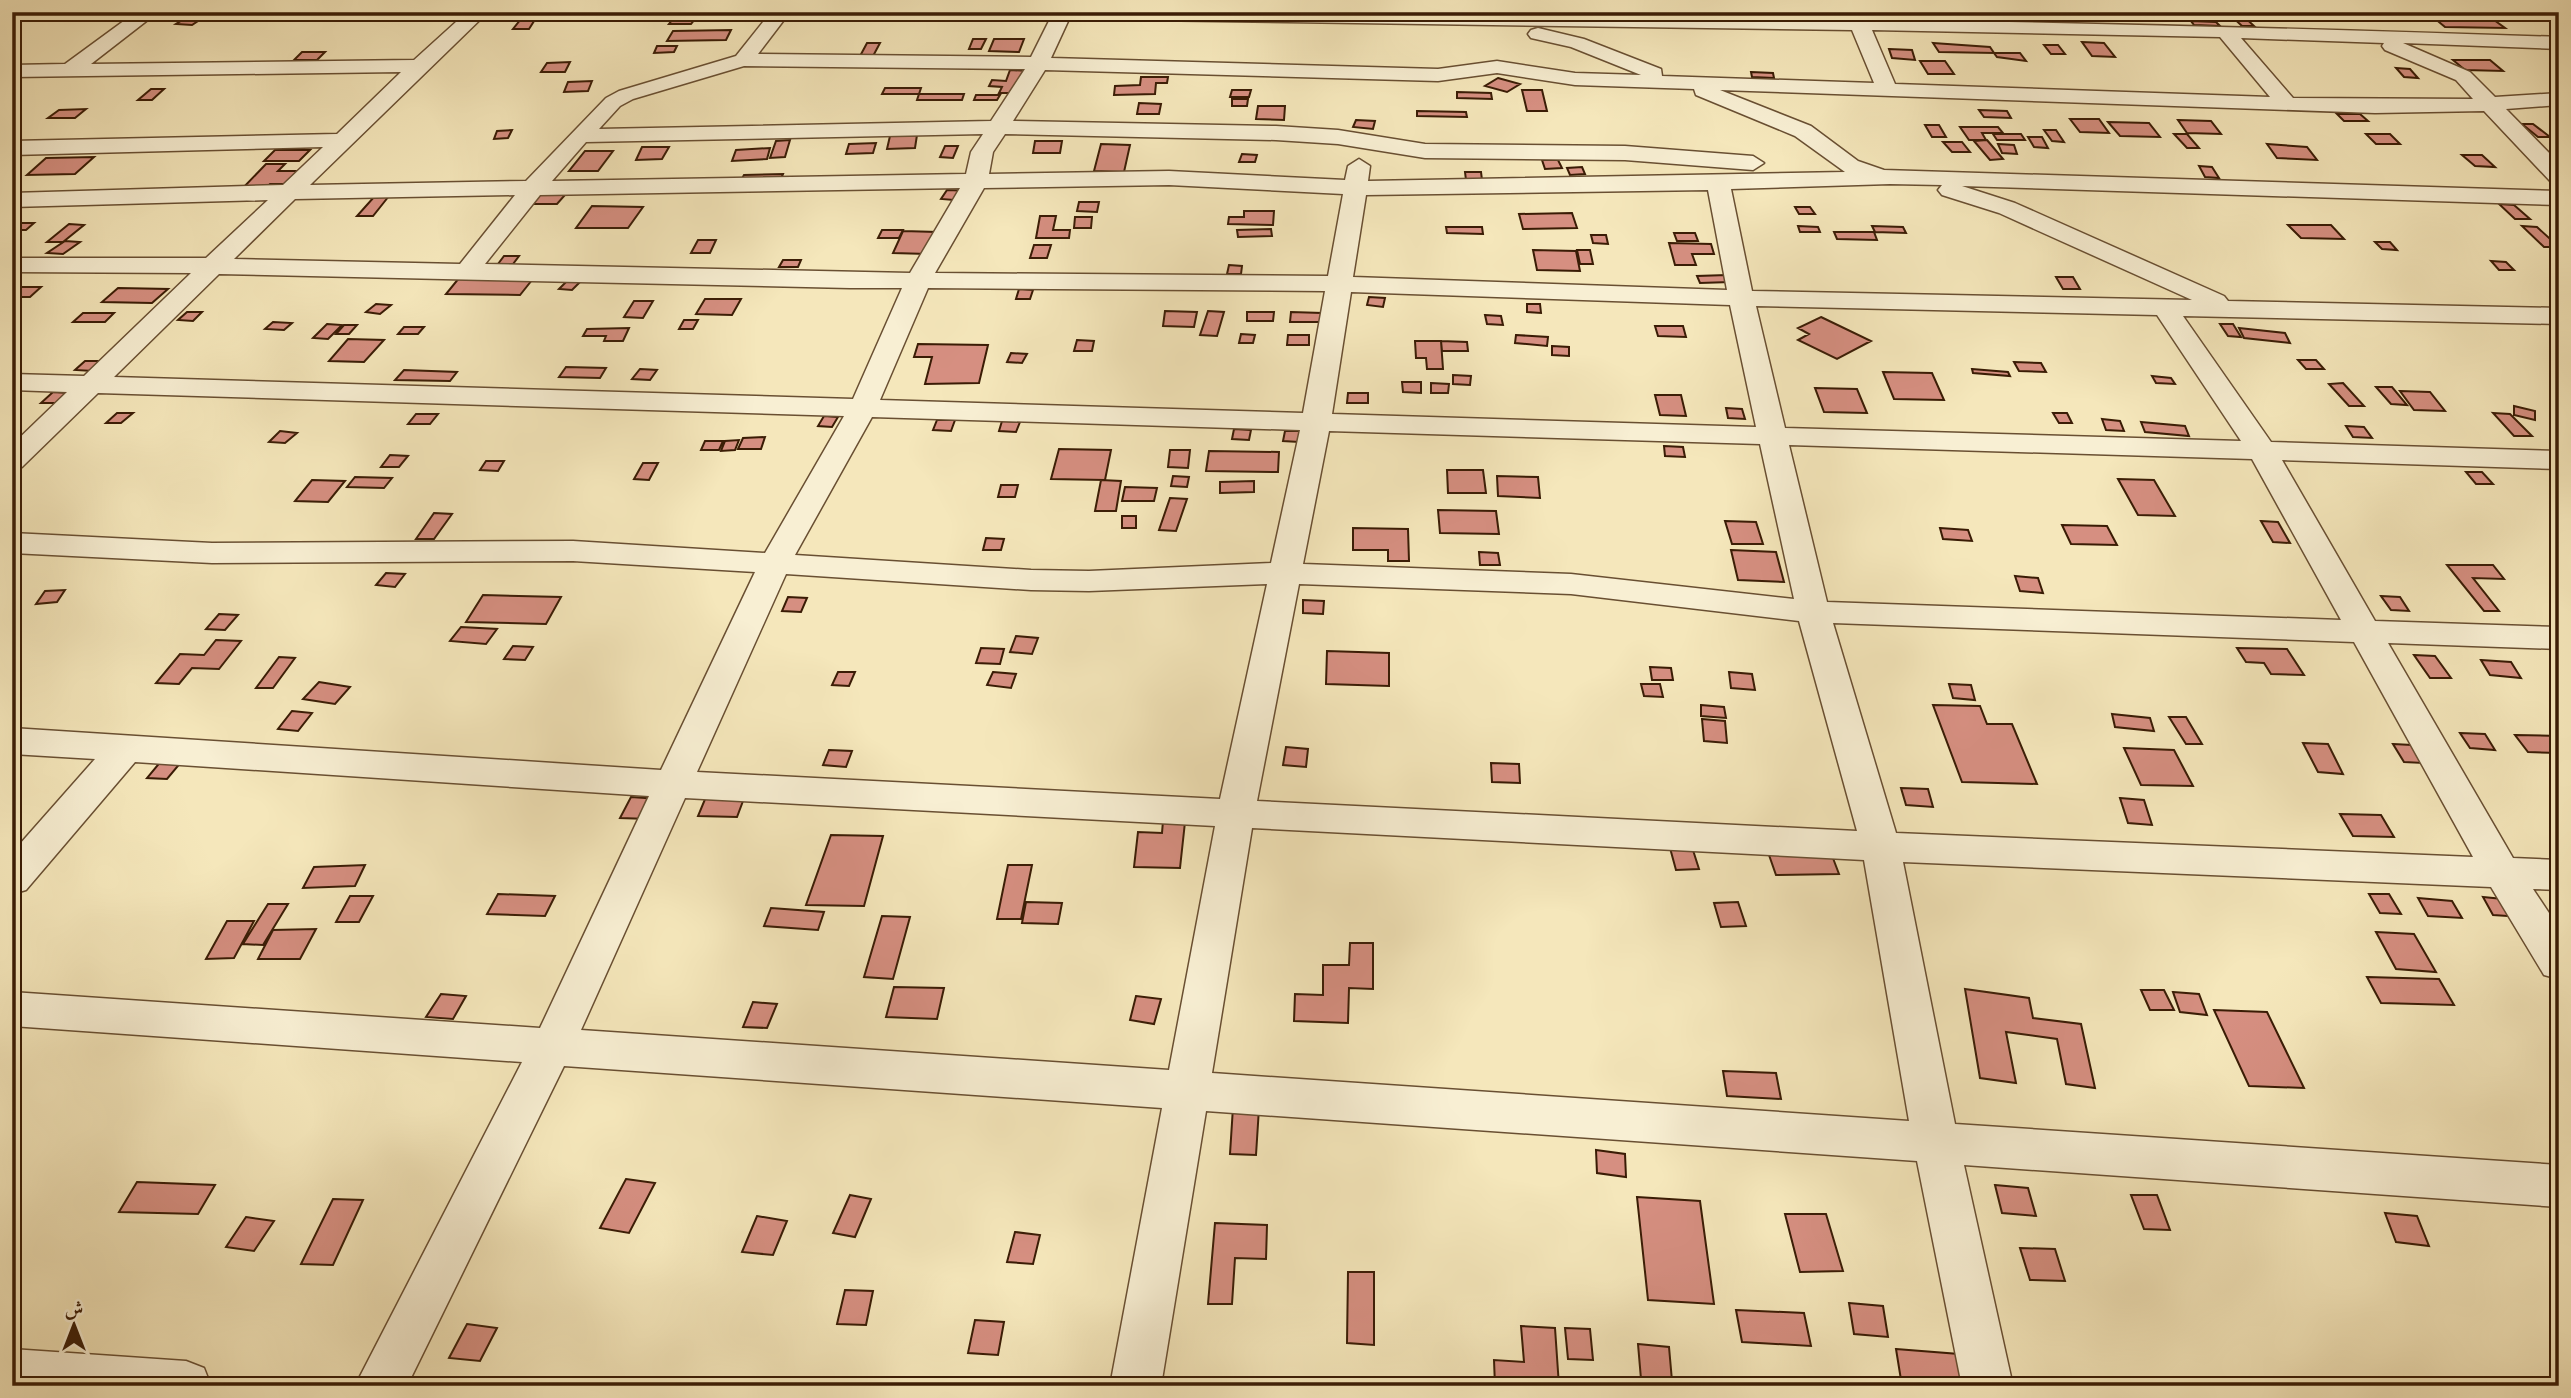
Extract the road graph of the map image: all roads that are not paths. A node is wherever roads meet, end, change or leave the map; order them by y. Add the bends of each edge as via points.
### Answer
1 (149, 12) edge
2 (479, 12) edge
3 (781, 12) edge
4 (992, 12) edge
5 (2279, 12) edge
6 (1062, 13) edge
7 (1085, 13) edge
8 (1323, 15) edge
9 (1574, 17) edge
10 (2005, 20) edge
11 (1477, 21) junction
12 (1860, 25) junction
13 (2225, 31) junction
14 (2313, 34) junction
15 (2363, 36) junction
16 (2559, 43) edge
17 (743, 60) junction
18 (419, 66) junction
19 (1037, 66) junction
20 (70, 70) junction
21 (12, 71) edge
22 (1679, 82) junction
23 (1887, 89) junction
24 (2559, 99) edge
25 (2286, 103) junction
26 (2491, 104) junction
27 (997, 127) junction
28 (580, 136) junction
29 (345, 140) junction
30 (1361, 141) junction
31 (12, 148) edge
32 (1890, 177) junction
33 (2559, 177) edge
34 (1802, 178) junction
35 (975, 181) junction
36 (1718, 183) junction
37 (533, 188) junction
38 (1357, 188) junction
39 (290, 192) junction
40 (2559, 198) edge
41 (12, 200) edge
42 (12, 265) edge
43 (214, 266) junction
44 (467, 271) junction
45 (918, 281) junction
46 (1342, 284) junction
47 (1741, 298) junction
48 (2164, 306) junction
49 (2231, 308) junction
50 (2559, 316) edge
51 (12, 382) edge
52 (92, 384) junction
53 (863, 408) junction
54 (1316, 422) junction
55 (1774, 436) junction
56 (2262, 451) junction
57 (2559, 460) edge
58 (12, 461) edge
59 (12, 543) edge
60 (775, 563) junction
61 (1284, 573) junction
62 (1813, 612) junction
63 (2366, 631) junction
64 (2559, 638) edge
65 (12, 741) edge
66 (125, 749) junction
67 (671, 784) junction
68 (1236, 813) junction
69 (1881, 847) junction
70 (2501, 871) junction
71 (2559, 875) edge
72 (12, 879) edge
73 (2559, 963) edge
74 (12, 1009) edge
75 (552, 1046) junction
76 (1189, 1091) junction
77 (1936, 1143) junction
78 (2559, 1186) edge
79 (12, 1374) edge
80 (186, 1386) edge
81 (380, 1386) edge
82 (1135, 1386) edge
83 (1988, 1386) edge

1 - 20 street
2 - 18 street
3 - 17 street
4 - 6 street
5 - 14 street
6 - 7 street
6 - 19 street
7 - 8 street
8 - 11 street
9 - 11 street
9 - 12 street
10 - 12 street
10 - 13 street
11 - 22 street via 1577,43
12 - 23 street
13 - 14 street
13 - 25 street
14 - 15 street
15 - 16 street
15 - 26 street via 2449,68
17 - 19 street
17 - 28 street via 626,95
18 - 20 street
18 - 29 street
19 - 22 street via 1438,75 1506,67 1561,78
19 - 27 street
20 - 21 street
22 - 23 street
22 - 32 street via 1803,131 1850,166
23 - 25 street
24 - 26 street
25 - 26 street via 2422,108
26 - 33 street
27 - 28 street
27 - 30 street via 1276,133
27 - 35 street via 982,152
28 - 37 street
29 - 31 street
29 - 39 street
30 - 34 street via 1425,151 1695,157 1785,167
30 - 38 street
32 - 34 street
32 - 40 street
32 - 49 street via 2007,208
34 - 36 street
35 - 37 street
35 - 38 street via 1169,178
35 - 45 street
36 - 38 street
36 - 47 street
37 - 39 street
37 - 44 street
38 - 46 street
39 - 41 street
39 - 43 street
42 - 43 street
43 - 44 street
43 - 52 street
44 - 45 street
45 - 46 street
45 - 53 street
46 - 47 street
46 - 54 street
47 - 48 street
47 - 55 street
48 - 49 street
48 - 56 street
49 - 50 street
51 - 52 street
52 - 53 street
52 - 58 street
53 - 54 street
53 - 60 street
54 - 55 street
54 - 61 street
55 - 56 street
55 - 62 street
56 - 57 street
56 - 63 street
59 - 60 street via 212,553 573,551
60 - 61 street via 1054,580
60 - 67 street
61 - 62 street via 1571,584
61 - 68 street
62 - 63 street
62 - 69 street
63 - 64 street
63 - 70 street
65 - 66 street
66 - 67 street
66 - 72 street
67 - 68 street
67 - 75 street
68 - 69 street
68 - 76 street
69 - 70 street
69 - 77 street
70 - 71 street
70 - 73 street
74 - 75 street
75 - 76 street
75 - 81 street
76 - 77 street
76 - 82 street
77 - 78 street
77 - 83 street
79 - 80 street

